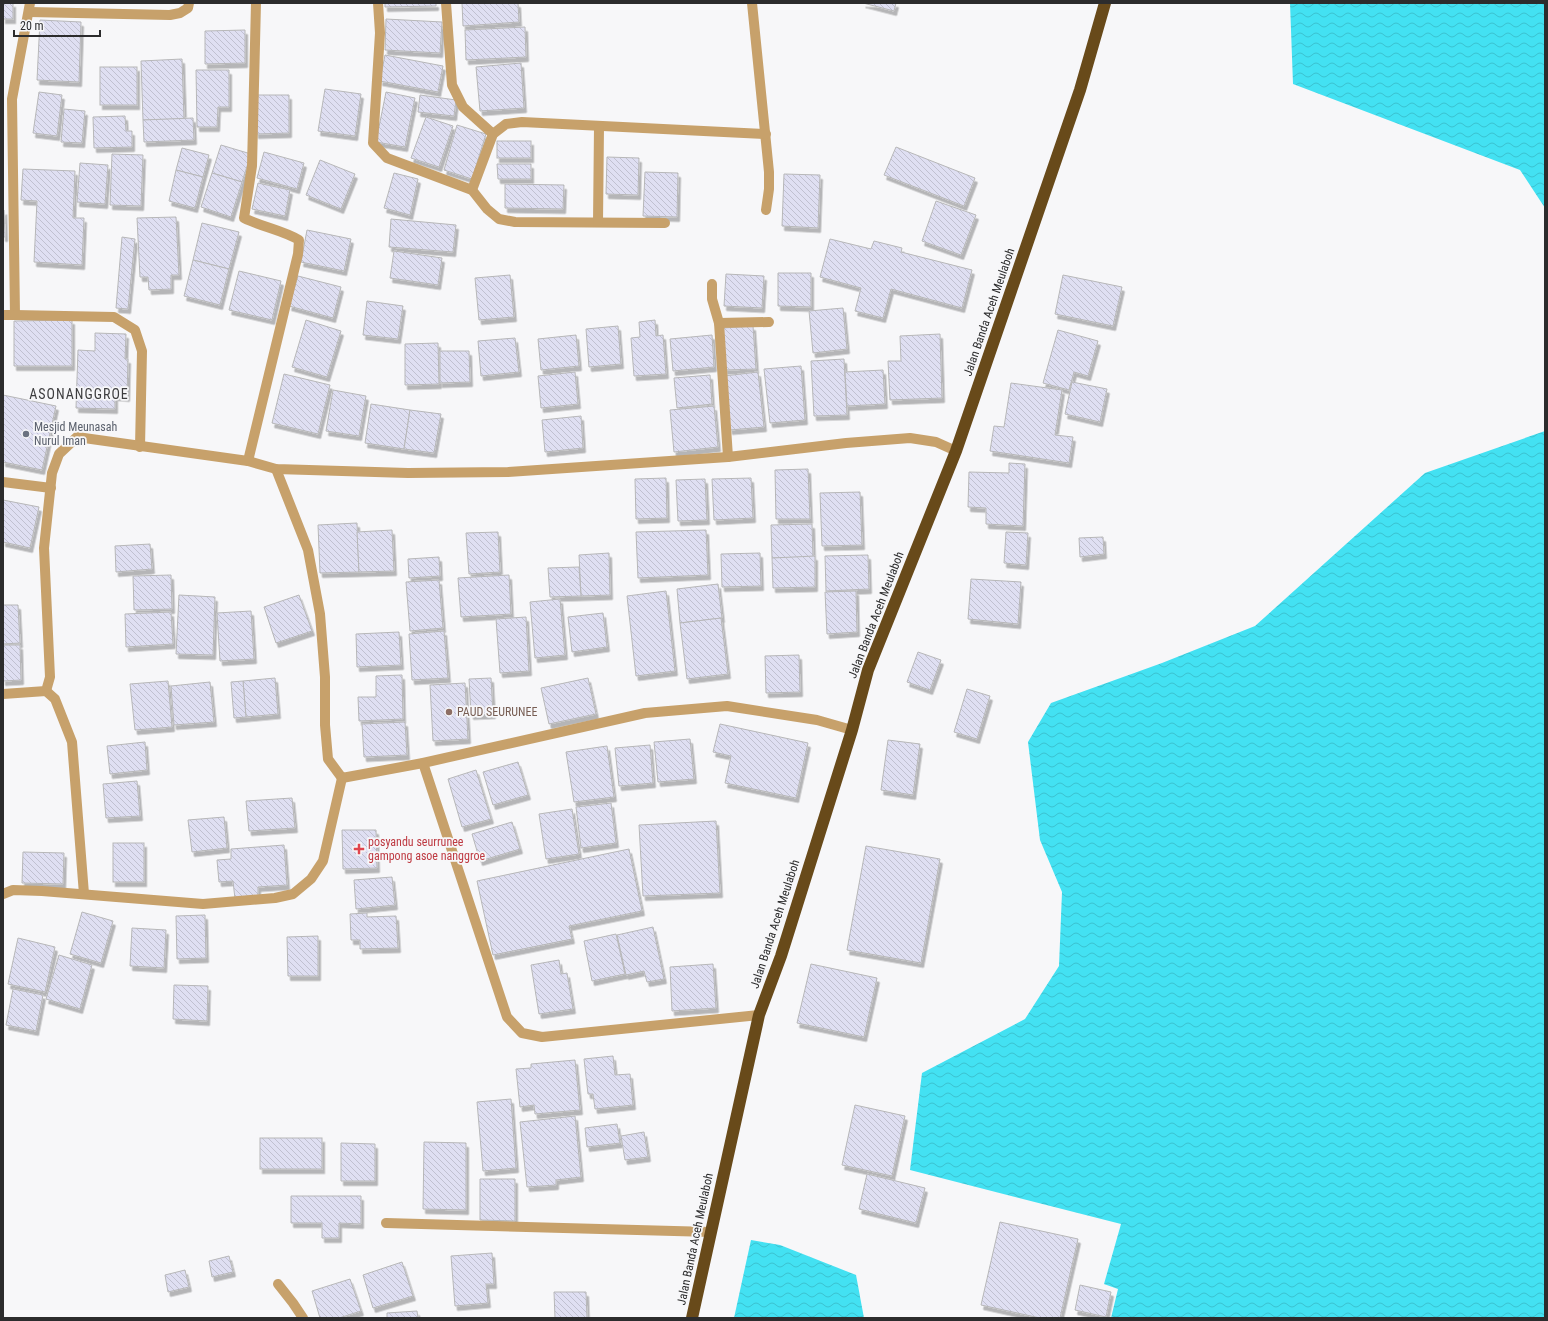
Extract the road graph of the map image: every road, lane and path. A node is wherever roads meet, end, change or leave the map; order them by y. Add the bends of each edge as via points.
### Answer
1 (189, 3) edge
2 (256, 3) edge
3 (378, 3) edge
4 (446, 3) edge
5 (752, 3) edge
6 (1105, 3) edge
7 (30, 8) edge
8 (599, 127) junction
9 (493, 134) junction
10 (766, 134) junction
11 (472, 190) junction
12 (766, 210) dead end
13 (598, 222) junction
14 (664, 223) dead end
15 (712, 284) dead end
16 (3, 315) edge
17 (14, 315) junction
18 (769, 322) dead end
19 (719, 323) junction
20 (140, 447) junction
21 (956, 451) junction
22 (728, 457) junction
23 (248, 461) junction
24 (276, 469) junction
25 (3, 482) edge
26 (51, 488) junction
27 (46, 691) junction
28 (3, 694) edge
29 (852, 730) junction
30 (423, 763) junction
31 (342, 778) junction
32 (3, 894) edge
33 (84, 894) junction
34 (759, 1015) junction
35 (386, 1223) dead end
36 (711, 1232) junction
37 (278, 1284) dead end
38 (303, 1318) edge
39 (692, 1318) edge

1 - 7 street via 188,8 170,15
2 - 23 street via 252,166 244,218 299,240 298,254
3 - 11 street via 380,33 373,143 387,158
4 - 9 street via 452,85 463,107
5 - 10 street
6 - 21 highway, Jalan Banda Aceh Meulaboh via 1080,90
7 - 17 street via 12,99
8 - 9 street via 522,122 506,124
8 - 10 street
8 - 13 street
9 - 11 street
10 - 12 street via 770,189
11 - 13 street via 499,219 515,222
13 - 14 street
15 - 19 street via 712,299
16 - 17 street
17 - 20 street via 114,317 135,330 142,350
18 - 19 street
19 - 22 street
20 - 23 street
20 - 26 street via 77,437 59,454 52,473
21 - 22 street via 936,442 910,438
21 - 29 highway, Jalan Banda Aceh Meulaboh via 868,670
22 - 24 street via 508,472 408,473
23 - 24 street
24 - 31 street via 308,550 320,614 328,759
25 - 26 street
26 - 27 street via 44,548 50,677
27 - 28 street
27 - 33 street via 55,699 72,742
29 - 30 street via 817,720 728,706 679,709 645,713
29 - 34 highway, Jalan Banda Aceh Meulaboh via 781,956
30 - 31 street
30 - 34 street via 507,1017 522,1033 542,1036
31 - 33 street via 324,862 311,879 293,894 203,904
32 - 33 street via 13,890
34 - 36 highway, Jalan Banda Aceh Meulaboh
35 - 36 street
36 - 39 highway, Jalan Banda Aceh Meulaboh
37 - 38 street

